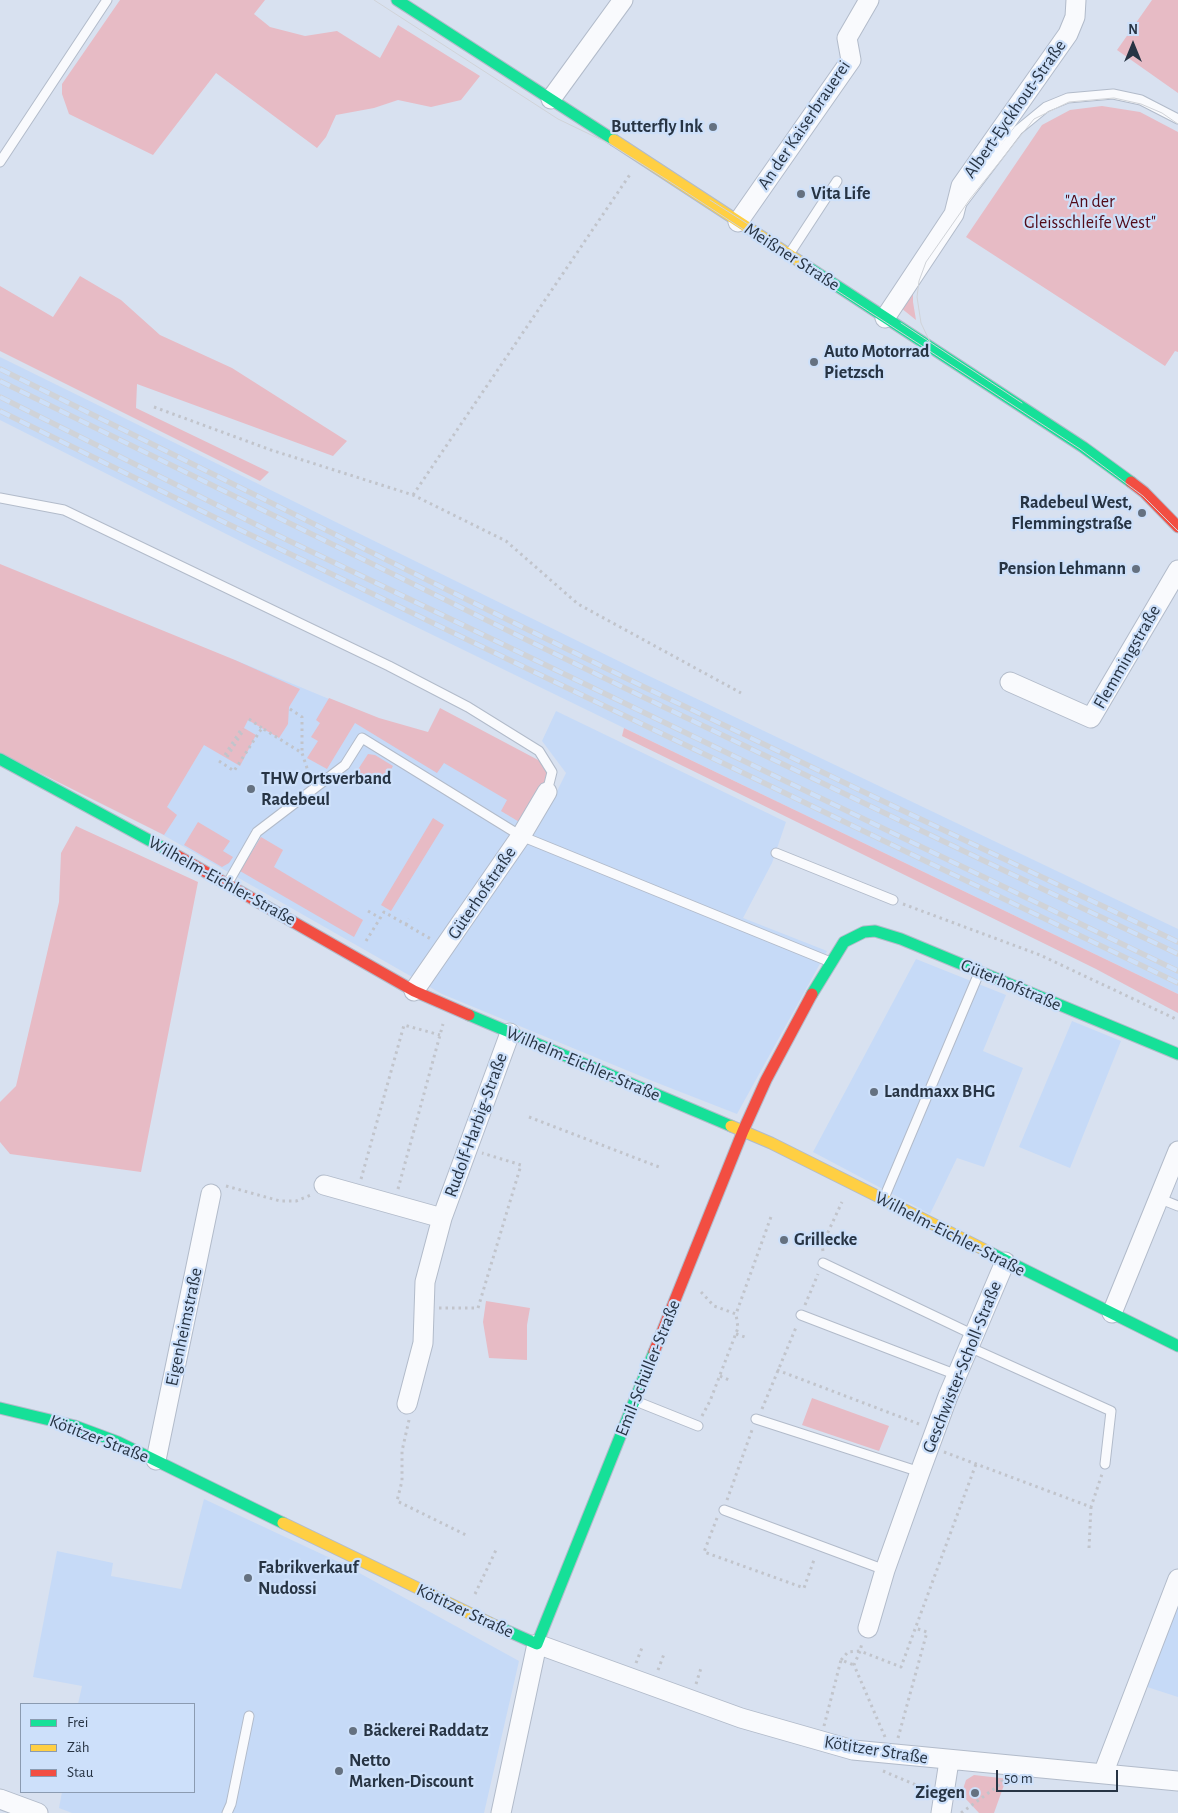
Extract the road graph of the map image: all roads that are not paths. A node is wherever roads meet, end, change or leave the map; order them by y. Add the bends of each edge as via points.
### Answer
1 (107, 0) edge
2 (397, 0) edge
3 (623, 0) edge
4 (869, 0) edge
5 (1076, 0) edge
6 (551, 99) junction
7 (1178, 119) edge
8 (0, 162) edge
9 (836, 182) dead end
10 (954, 214) junction
11 (738, 222) junction
12 (789, 255) junction
13 (885, 318) junction
14 (0, 498) edge
15 (1178, 527) edge
16 (1178, 570) edge
17 (1010, 682) dead end
18 (0, 759) edge
19 (547, 792) joint
20 (521, 836) junction
21 (776, 853) dead end
22 (228, 883) junction
23 (893, 900) road end
24 (844, 942) joint
25 (830, 962) junction
26 (980, 971) junction
27 (414, 991) junction
28 (510, 1033) junction
29 (1178, 1054) edge
30 (743, 1131) junction
31 (1178, 1151) edge
32 (324, 1185) road end
33 (219, 1190) road end
34 (1158, 1198) junction
35 (882, 1201) junction
36 (1178, 1206) edge
37 (442, 1218) junction
38 (1005, 1262) junction
39 (823, 1263) dead end
40 (1112, 1313) junction
41 (801, 1315) dead end
42 (972, 1341) junction
43 (1178, 1346) edge
44 (957, 1375) junction
45 (635, 1401) junction
46 (407, 1404) road end
47 (0, 1408) edge
48 (756, 1419) dead end
49 (698, 1426) road end
50 (156, 1460) junction
51 (1105, 1464) road end
52 (920, 1472) junction
53 (724, 1510) dead end
54 (885, 1570) junction
55 (1178, 1579) edge
56 (868, 1628) road end
57 (537, 1644) junction
58 (250, 1716) dead end
59 (949, 1761) junction
60 (1103, 1774) junction
61 (1178, 1781) edge
62 (0, 1799) edge
63 (946, 1806) edge
64 (38, 1813) edge
65 (227, 1813) edge
66 (501, 1813) edge

1 - 8 lane
2 - 6 street, Meißner Straße
3 - 6 street
4 - 11 street, An der Kaiserbrauerei via 847,38 851,60
5 - 10 street, Albert-Eyckhout-Straße via 1076,17 1068,34 961,186
6 - 11 street, Meißner Straße
7 - 10 lane via 1141,100 1113,94 1068,98 1031,117 1018,130
9 - 12 lane
10 - 13 street, Albert-Eyckhout-Straße
11 - 12 street, Meißner Straße
12 - 13 street, Meißner Straße
13 - 15 street, Meißner Straße via 1114,468 1144,492
14 - 19 lane via 64,510 468,707 540,751 552,772
16 - 17 street, Flemmingstraße via 1091,718
18 - 22 street, Wilhelm-Eichler-Straße
19 - 20 street, Güterhofstraße
20 - 22 lane via 362,738 345,765 257,832
20 - 25 lane
20 - 27 street, Güterhofstraße
21 - 23 lane
22 - 27 street, Wilhelm-Eichler-Straße
24 - 25 street, Emil-Schüller-Straße
24 - 26 street, Güterhofstraße via 853,936 875,931 901,938
25 - 30 street, Emil-Schüller-Straße via 766,1080
26 - 29 street, Güterhofstraße
26 - 35 lane
27 - 28 street, Wilhelm-Eichler-Straße
28 - 30 street, Wilhelm-Eichler-Straße
28 - 37 street, Rudolf-Harbig-Straße
30 - 35 street, Wilhelm-Eichler-Straße via 791,1158
30 - 45 street, Emil-Schüller-Straße
31 - 34 street
32 - 37 street, Rudolf-Harbig-Straße
33 - 50 street, Eigenheimstraße
34 - 36 lane
34 - 40 street
35 - 38 street, Wilhelm-Eichler-Straße
37 - 46 street, Rudolf-Harbig-Straße via 425,1282 423,1343
38 - 40 street, Wilhelm-Eichler-Straße
38 - 42 street, Geschwister-Scholl-Straße
39 - 42 lane
40 - 43 street, Wilhelm-Eichler-Straße
41 - 44 lane
42 - 44 street, Geschwister-Scholl-Straße
42 - 51 lane via 1111,1411
44 - 52 street, Geschwister-Scholl-Straße
45 - 49 lane
45 - 57 street, Emil-Schüller-Straße
47 - 50 street, Kötitzer Straße via 75,1426
48 - 52 lane, Geschwister-Scholl-Straße
50 - 57 street, Kötitzer Straße via 466,1613
52 - 54 street, Geschwister-Scholl-Straße
53 - 54 lane
54 - 56 street, Geschwister-Scholl-Straße
55 - 60 street
57 - 59 street, Kötitzer Straße via 741,1718 887,1763
57 - 66 street, Emil-Schüller-Straße
58 - 65 lane
59 - 60 street, Kötitzer Straße
59 - 63 street
60 - 61 street, Kötitzer Straße
62 - 64 street

